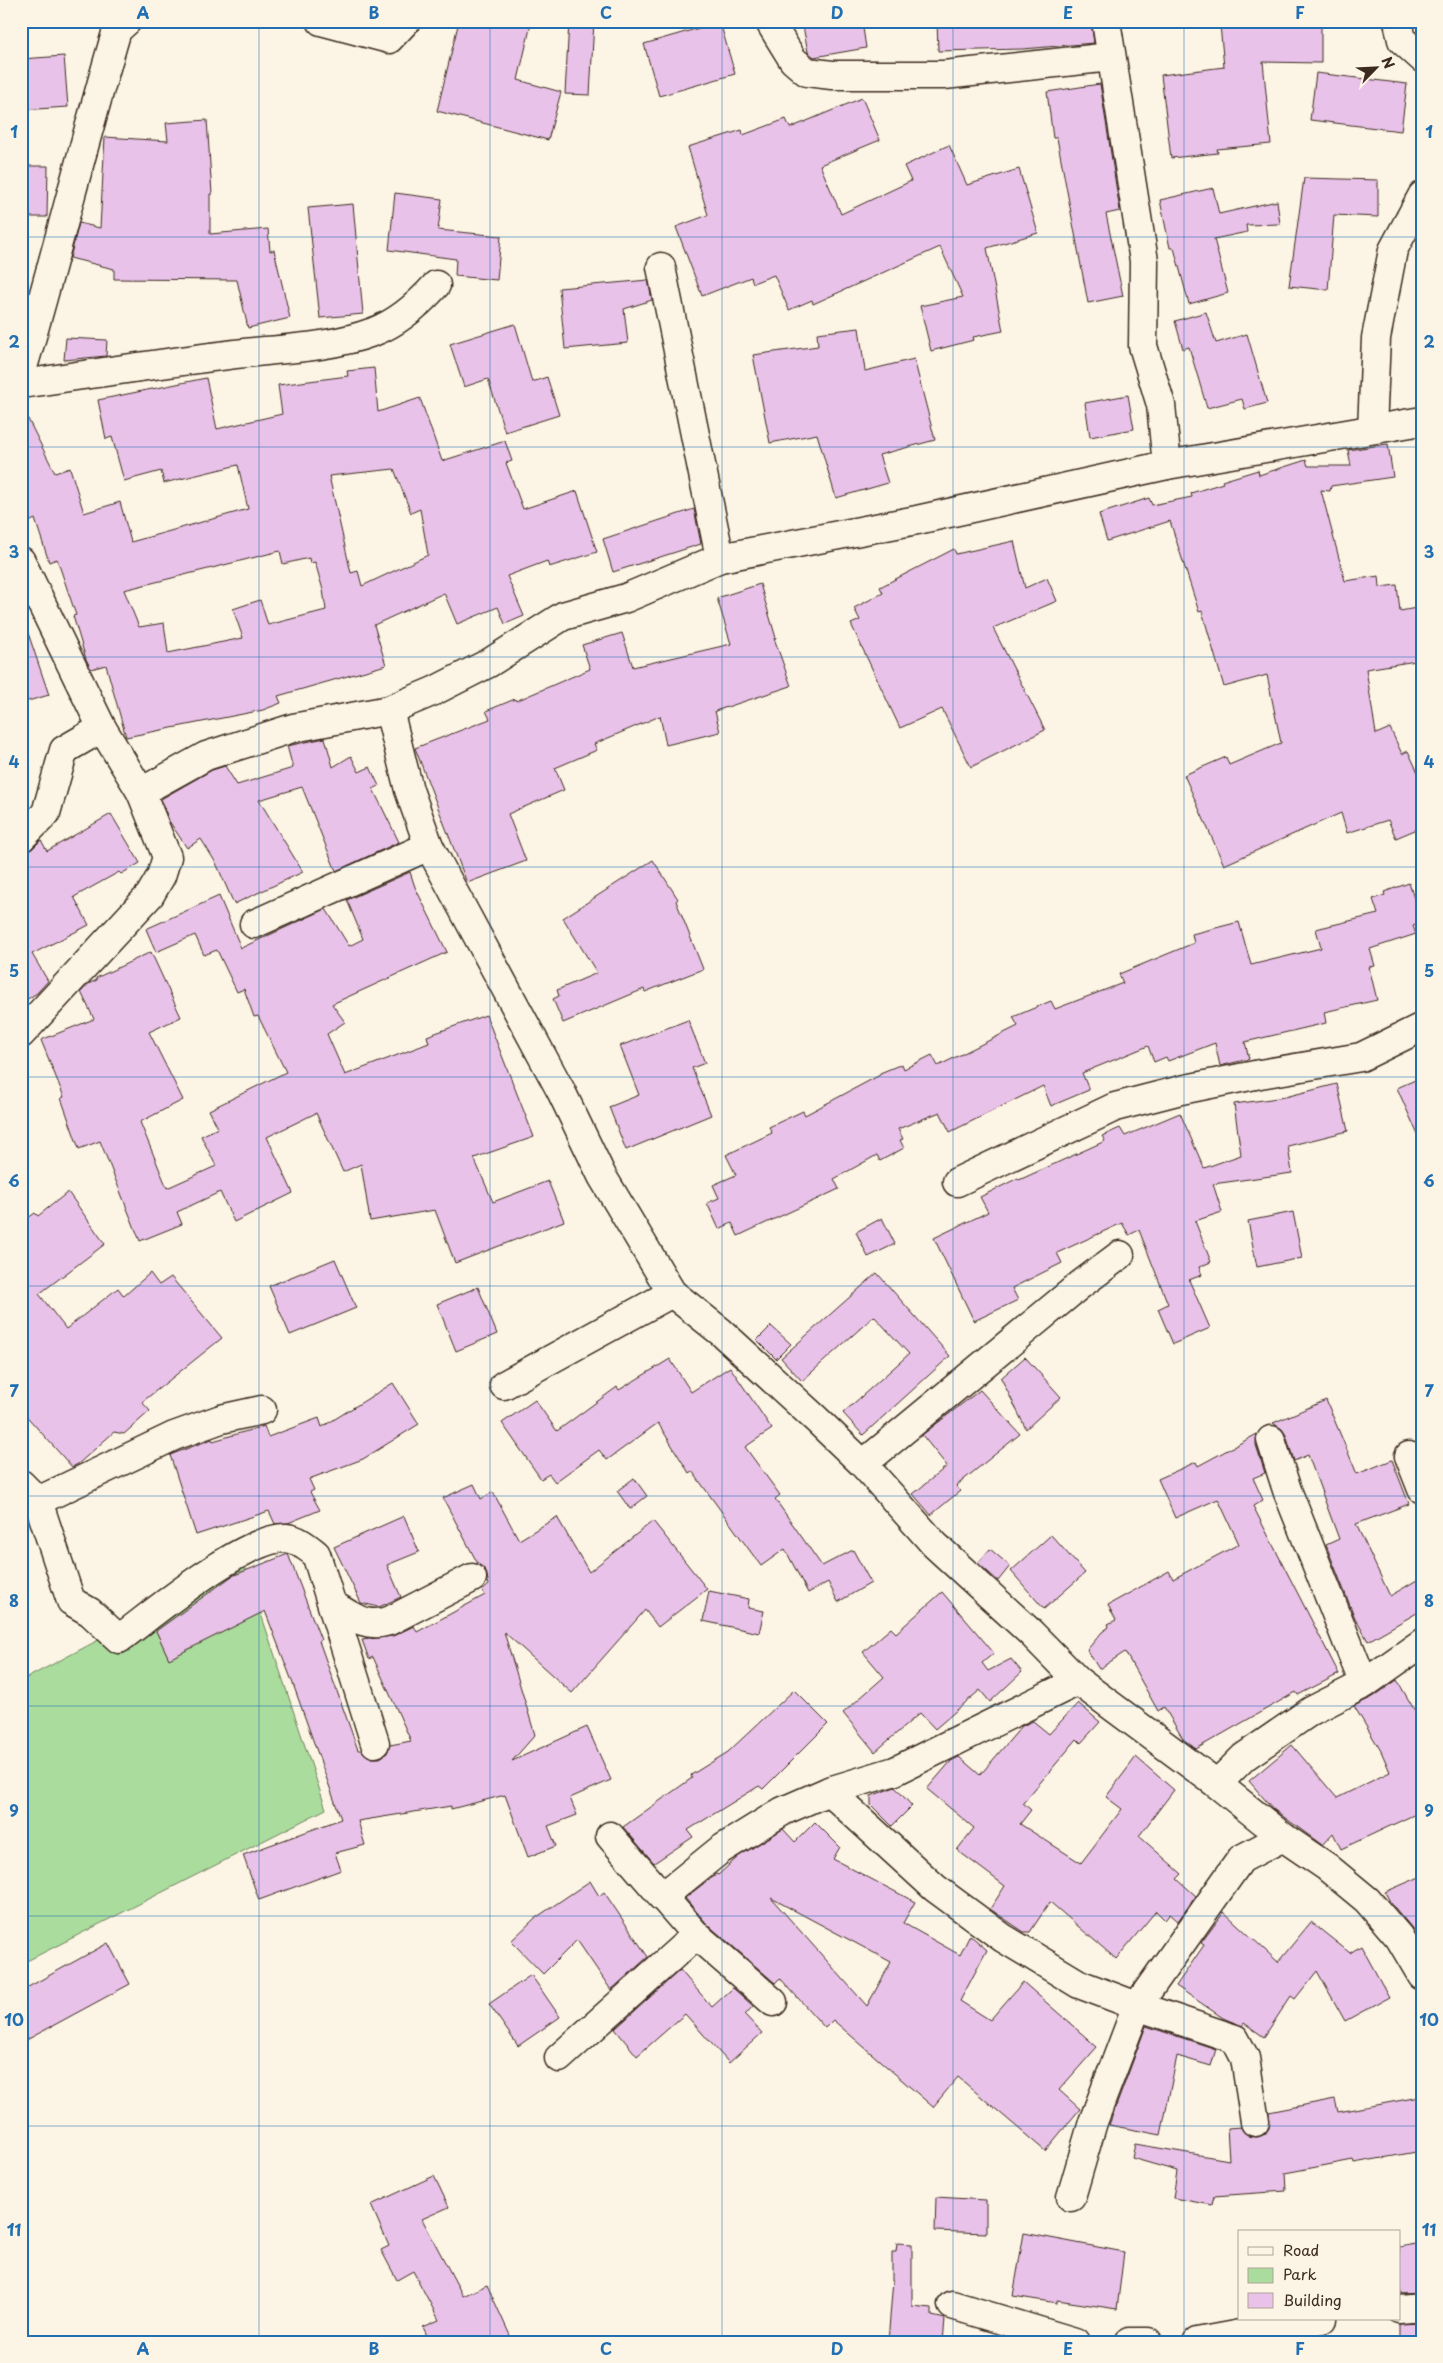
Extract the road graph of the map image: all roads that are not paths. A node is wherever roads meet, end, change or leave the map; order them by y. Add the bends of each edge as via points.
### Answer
1 (127, 21) edge
2 (321, 21) edge
3 (406, 21) edge
4 (769, 21) edge
5 (1106, 21) edge
6 (1398, 21) edge
7 (1111, 57) junction
8 (1422, 58) edge
9 (1422, 196) edge
10 (661, 267) dead end
11 (436, 285) dead end
12 (21, 374) edge
13 (21, 384) edge
14 (1422, 421) edge
15 (1372, 429) junction
16 (1167, 465) junction
17 (720, 558) junction
18 (21, 562) edge
19 (389, 710) junction
20 (102, 728) junction
21 (141, 792) junction
22 (21, 838) edge
23 (429, 846) junction
24 (254, 924) dead end
25 (1422, 1027) edge
26 (21, 1034) edge
27 (957, 1182) dead end
28 (1120, 1255) dead end
29 (672, 1293) junction
30 (504, 1386) dead end
31 (262, 1410) dead end
32 (1271, 1440) dead end
33 (1410, 1456) dead end
34 (863, 1464) junction
35 (1422, 1489) edge
36 (29, 1493) edge
37 (472, 1578) dead end
38 (333, 1605) junction
39 (1422, 1643) edge
40 (1078, 1681) junction
41 (1364, 1684) junction
42 (375, 1743) dead end
43 (1218, 1784) junction
44 (829, 1791) junction
45 (610, 1836) dead end
46 (1283, 1836) junction
47 (662, 1897) junction
48 (696, 1936) junction
49 (1422, 1976) edge
50 (772, 2002) dead end
51 (1137, 2006) junction
52 (559, 2058) dead end
53 (1255, 2122) dead end
54 (1071, 2197) dead end
55 (952, 2305) dead end
56 (1422, 2307) edge
57 (1400, 2309) edge
58 (1318, 2320) edge
59 (1250, 2337) edge
60 (1075, 2342) edge
61 (1128, 2342) edge
62 (1148, 2342) edge
63 (1197, 2342) edge

1 - 12 street via 117,30 94,106 48,286
2 - 3 street via 389,39
4 - 7 street via 793,60 807,72 832,75 944,75
5 - 7 street
6 - 8 street via 1402,40
7 - 16 street via 1144,261 1143,346 1161,405
9 - 15 street via 1393,250 1376,338
10 - 17 street
11 - 13 street via 421,302 374,332 340,341
14 - 15 street
15 - 16 street
16 - 17 street via 917,520
17 - 19 street via 626,598 563,616 489,663 434,692
18 - 20 street
19 - 21 street via 293,728 215,754
19 - 23 street via 409,790
20 - 21 street
20 - 22 street via 64,750 46,813
21 - 26 street via 167,857 162,876 150,895
23 - 24 street
23 - 29 street via 561,1091 602,1176
25 - 27 street via 1361,1057 1252,1076 1115,1107
28 - 34 street
29 - 30 street
29 - 34 street via 721,1332
31 - 36 street via 221,1419
32 - 41 street via 1287,1490
33 - 35 street
34 - 40 street via 935,1545
36 - 38 street via 71,1601 90,1612 119,1639 230,1558 286,1538 301,1543 316,1554
37 - 38 street via 389,1621 375,1625 358,1620
38 - 42 street
39 - 41 street
40 - 43 street
40 - 44 street via 895,1771
41 - 43 street via 1311,1711 1244,1757
43 - 46 street
44 - 47 street via 783,1811 720,1850
44 - 51 street via 935,1888 1003,1938 1079,1984
45 - 47 street
46 - 49 street via 1328,1867 1367,1900 1399,1938
46 - 51 street via 1241,1859
47 - 48 street
48 - 50 street
48 - 52 street
51 - 53 street via 1235,2039 1245,2058
51 - 54 street via 1093,2122
55 - 60 street
56 - 57 street
58 - 59 street
59 - 63 street
61 - 62 street

